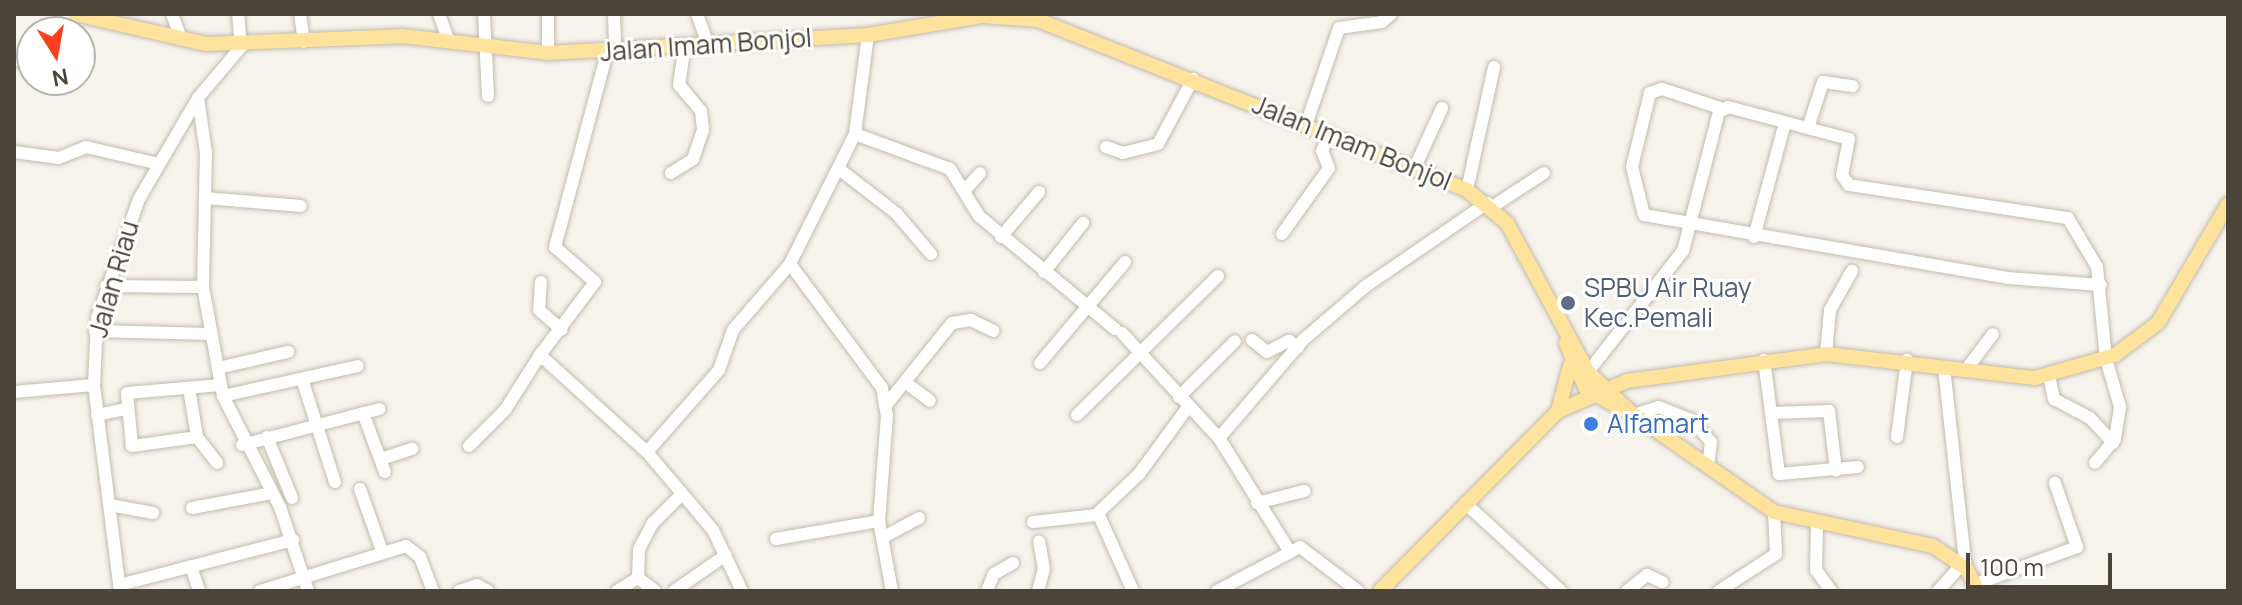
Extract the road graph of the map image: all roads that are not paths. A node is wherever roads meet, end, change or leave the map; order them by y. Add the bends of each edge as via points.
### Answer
1 (73, 14) edge
2 (172, 14) edge
3 (238, 14) edge
4 (300, 14) edge
5 (439, 14) edge
6 (484, 14) edge
7 (548, 14) edge
8 (614, 14) edge
9 (697, 14) edge
10 (1009, 14) edge
11 (1391, 14) edge
12 (868, 35) junction
13 (181, 39) junction
14 (448, 39) junction
15 (304, 42) junction
16 (707, 42) junction
17 (489, 45) junction
18 (685, 45) junction
19 (241, 47) junction
20 (611, 52) junction
21 (548, 53) junction
22 (1494, 67) dead end
23 (1193, 79) junction
24 (1853, 86) dead end
25 (488, 96) dead end
26 (198, 98) junction
27 (1442, 108) dead end
28 (1723, 109) junction
29 (1785, 123) junction
30 (1306, 125) junction
31 (1808, 128) junction
32 (855, 134) junction
33 (1330, 134) junction
34 (1106, 147) dead end
35 (14, 152) edge
36 (159, 164) junction
37 (1415, 167) junction
38 (839, 169) junction
39 (671, 173) dead end
40 (980, 173) dead end
41 (1544, 173) dead end
42 (1467, 190) junction
43 (964, 191) junction
44 (1039, 192) dead end
45 (205, 198) junction
46 (2228, 204) edge
47 (1490, 205) junction
48 (301, 206) dead end
49 (1083, 223) dead end
50 (1691, 225) junction
51 (1282, 234) dead end
52 (1001, 237) junction
53 (1754, 237) junction
54 (931, 254) dead end
55 (1125, 262) dead end
56 (790, 264) junction
57 (1852, 271) dead end
58 (1044, 272) junction
59 (1218, 276) dead end
60 (541, 282) dead end
61 (2101, 285) junction
62 (106, 286) junction
63 (203, 287) junction
64 (1086, 307) junction
65 (562, 330) junction
66 (95, 331) junction
67 (994, 331) dead end
68 (1565, 333) junction
69 (211, 334) junction
70 (1993, 334) dead end
71 (1252, 340) dead end
72 (1235, 341) dead end
73 (1298, 347) junction
74 (288, 352) dead end
75 (1142, 353) junction
76 (1826, 354) junction
77 (540, 355) junction
78 (2106, 359) junction
79 (1764, 360) junction
80 (1907, 360) junction
81 (1040, 363) dead end
82 (1570, 365) junction
83 (358, 366) dead end
84 (1944, 367) junction
85 (218, 368) junction
86 (1965, 371) junction
87 (1588, 372) junction
88 (2049, 376) junction
89 (303, 382) junction
90 (905, 382) junction
91 (94, 385) junction
92 (189, 388) junction
93 (1608, 388) junction
94 (222, 391) junction
95 (14, 392) edge
96 (1591, 395) junction
97 (930, 401) dead end
98 (1184, 402) junction
99 (886, 405) junction
100 (126, 409) junction
101 (379, 409) dead end
102 (1558, 411) junction
103 (363, 413) junction
104 (1772, 413) junction
105 (1632, 414) junction
106 (97, 415) junction
107 (1077, 415) dead end
108 (313, 427) junction
109 (128, 429) junction
110 (100, 434) junction
111 (197, 437) junction
112 (267, 437) junction
113 (1897, 437) dead end
114 (1219, 438) junction
115 (2113, 443) junction
116 (242, 445) junction
117 (469, 446) dead end
118 (412, 449) dead end
119 (647, 452) junction
120 (381, 459) junction
121 (217, 463) dead end
122 (2095, 463) dead end
123 (1708, 467) junction
124 (1858, 467) dead end
125 (1836, 471) junction
126 (385, 472) dead end
127 (335, 482) dead end
128 (2055, 483) dead end
129 (360, 489) dead end
130 (1304, 491) dead end
131 (272, 493) junction
132 (682, 494) junction
133 (292, 498) dead end
134 (1257, 503) junction
135 (1465, 503) junction
136 (110, 505) junction
137 (192, 508) dead end
138 (1774, 512) junction
139 (153, 513) dead end
140 (1097, 515) junction
141 (919, 518) dead end
142 (879, 521) junction
143 (1033, 522) dead end
144 (1817, 523) junction
145 (882, 538) junction
146 (776, 539) dead end
147 (293, 540) junction
148 (1039, 541) dead end
149 (1288, 549) junction
150 (382, 551) junction
151 (726, 555) junction
152 (1013, 563) dead end
153 (191, 566) junction
154 (1964, 566) junction
155 (638, 578) junction
156 (1662, 582) dead end
157 (307, 585) edge
158 (120, 588) edge
159 (1977, 588) edge
160 (199, 591) edge
161 (260, 591) edge
162 (433, 591) edge
163 (459, 591) edge
164 (488, 591) edge
165 (617, 591) edge
166 (655, 591) edge
167 (674, 591) edge
168 (742, 591) edge
169 (892, 591) edge
170 (987, 591) edge
171 (1038, 591) edge
172 (1133, 591) edge
173 (1217, 591) edge
174 (1358, 591) edge
175 (1380, 591) edge
176 (1561, 591) edge
177 (1627, 591) edge
178 (1719, 591) edge
179 (1831, 591) edge
180 (1938, 591) edge

1 - 13 main road, Jalan Imam Bonjol
2 - 13 street
3 - 19 street
4 - 15 street
5 - 14 street
6 - 17 street
7 - 21 street
8 - 20 street
9 - 16 street
10 - 12 main road, Jalan Imam Bonjol
10 - 23 main road, Jalan Imam Bonjol
11 - 30 street via 1382,22 1339,28
12 - 16 main road, Jalan Imam Bonjol
12 - 32 street
13 - 19 main road, Jalan Imam Bonjol
14 - 15 main road, Jalan Imam Bonjol
14 - 17 main road, Jalan Imam Bonjol
15 - 19 main road, Jalan Imam Bonjol
16 - 18 main road, Jalan Imam Bonjol
17 - 21 main road, Jalan Imam Bonjol
17 - 25 street
18 - 20 main road, Jalan Imam Bonjol
18 - 39 street via 679,85 701,111 703,130 693,159
19 - 26 street, Jalan Riau
20 - 21 main road, Jalan Imam Bonjol
20 - 65 street via 555,247 595,282
22 - 42 street
23 - 30 main road, Jalan Imam Bonjol
23 - 34 street via 1158,144 1123,153
24 - 31 street via 1823,82
26 - 36 street, Jalan Riau
26 - 45 street
27 - 37 street
28 - 29 street
28 - 50 street
28 - 50 street via 1656,89 1635,148 1638,209 1668,224
29 - 31 street
29 - 53 street
30 - 33 main road, Jalan Imam Bonjol
31 - 61 street via 1850,140 1842,175 1849,185 2063,215 2093,253
32 - 38 street
32 - 43 street via 940,162
33 - 37 main road, Jalan Imam Bonjol
33 - 51 street via 1322,151 1329,168
35 - 36 street via 59,158 86,147
36 - 62 street, Jalan Riau via 124,228
37 - 42 main road, Jalan Imam Bonjol
38 - 54 street via 896,213
38 - 56 street
40 - 43 street
41 - 47 street
42 - 47 main road, Jalan Imam Bonjol
43 - 52 street
44 - 52 street
45 - 48 street
45 - 63 street
46 - 78 main road via 2158,323
47 - 68 main road, Jalan Imam Bonjol
47 - 73 street via 1366,286
49 - 58 street
50 - 53 street
50 - 87 street via 1676,264
52 - 58 street
53 - 61 street
55 - 64 street
56 - 99 street via 875,372
56 - 119 street via 733,330 719,370
57 - 76 street via 1830,310
58 - 64 street
59 - 75 street
60 - 65 street via 539,310
61 - 78 street
62 - 63 street
62 - 66 street, Jalan Riau
63 - 69 street
64 - 75 street
64 - 81 street
65 - 77 street
66 - 69 street
66 - 91 street, Jalan Riau
67 - 90 street via 956,320
68 - 82 main road, Jalan Imam Bonjol
68 - 87 main road, Jalan Imam Bonjol
69 - 85 street
70 - 86 street
71 - 73 street via 1267,352 1283,342
72 - 98 street
73 - 114 street
74 - 85 street
75 - 98 street
75 - 107 street
76 - 79 main road
76 - 80 main road
77 - 117 street via 505,410
77 - 119 street
78 - 88 main road
78 - 115 street via 2120,407
79 - 93 main road
79 - 104 street
80 - 84 main road
80 - 113 street
82 - 96 main road, Jalan Imam Bonjol
82 - 102 main road
83 - 89 street
84 - 86 main road
84 - 154 street
85 - 94 street
86 - 88 main road
87 - 93 main road, Jalan Imam Bonjol
88 - 115 street via 2054,399 2090,418
89 - 94 street
89 - 108 street
90 - 97 street
90 - 99 street
91 - 95 street
91 - 106 street, Jalan Riau
92 - 94 street
92 - 100 street via 128,393
92 - 111 street
93 - 96 main road
93 - 105 main road, Jalan Imam Bonjol
94 - 116 street
96 - 102 main road
96 - 105 main road
98 - 114 street
98 - 140 street
99 - 142 street
100 - 106 street
100 - 109 street
101 - 103 street
102 - 135 main road
103 - 108 street
103 - 120 street
104 - 125 street via 1829,411
104 - 125 street via 1779,474
105 - 123 main road
105 - 123 street via 1659,407 1692,420 1711,442
106 - 110 street, Jalan Riau
108 - 112 street
108 - 127 street
109 - 110 street
109 - 111 street via 140,449
110 - 136 street, Jalan Riau
111 - 121 street
112 - 116 street
112 - 133 street
114 - 134 street
115 - 122 street
116 - 131 street
118 - 120 street
119 - 132 street
120 - 126 street
123 - 138 main road
124 - 125 street
128 - 159 street via 2077,547
129 - 150 street
130 - 134 street
131 - 137 street
131 - 147 street
132 - 151 street
132 - 155 street via 653,523 639,549
134 - 149 street
135 - 175 main road
135 - 176 street
136 - 139 street
136 - 158 street, Jalan Riau
138 - 144 main road
138 - 178 street via 1776,554
140 - 143 street
140 - 172 street
141 - 145 street
142 - 145 street
142 - 146 street
144 - 154 main road via 1911,539
144 - 179 street via 1816,570
145 - 169 street
147 - 153 street
147 - 157 street
148 - 171 street
149 - 173 street
149 - 174 street via 1314,551
150 - 157 street
150 - 162 street via 412,547
151 - 167 street
151 - 168 street
152 - 170 street via 994,574
153 - 158 street
153 - 160 street
154 - 159 main road
154 - 180 street
155 - 165 street
155 - 166 street
156 - 177 street via 1647,575
157 - 161 street
163 - 164 street via 477,585

